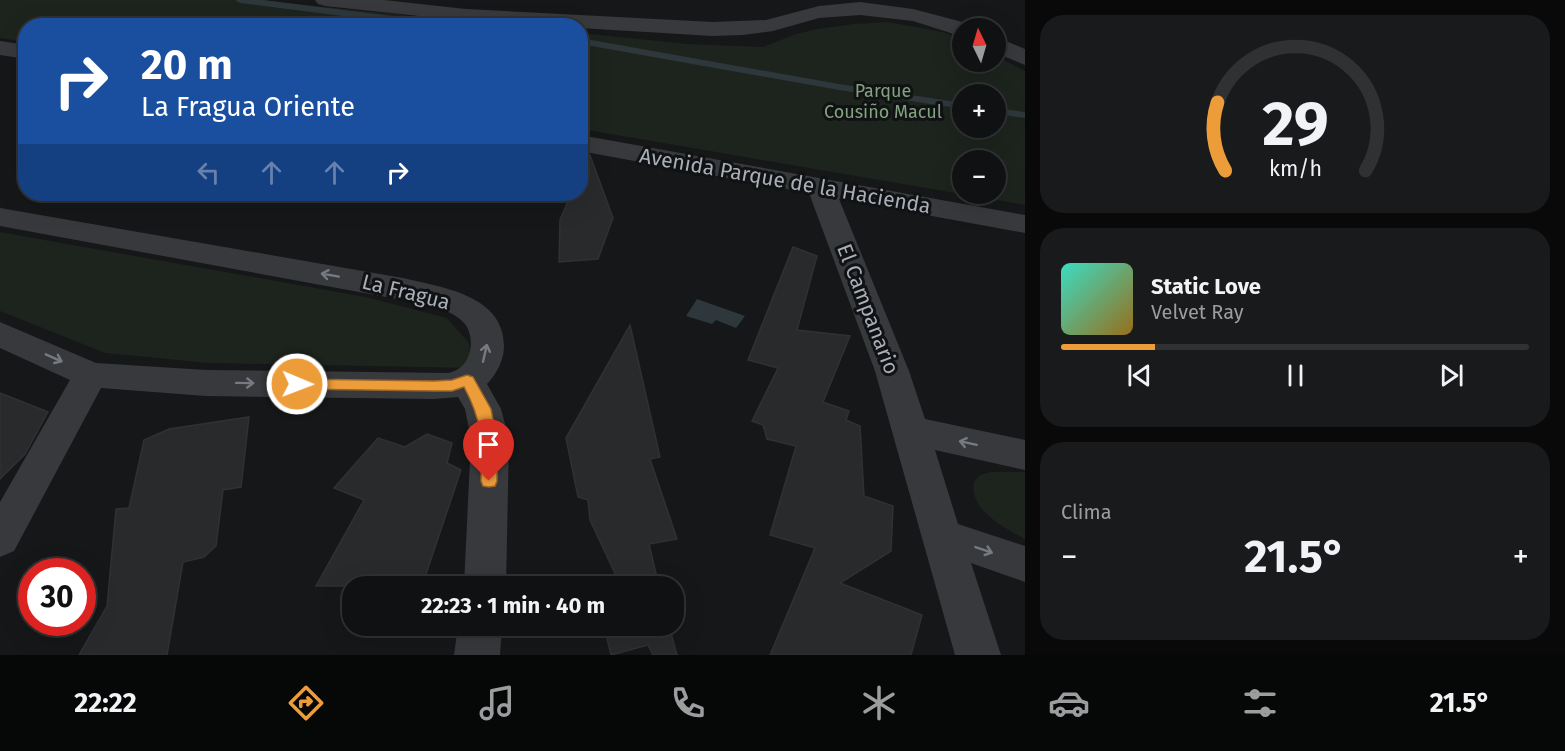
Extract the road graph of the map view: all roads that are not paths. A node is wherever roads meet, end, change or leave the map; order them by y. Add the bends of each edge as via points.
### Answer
1 (325, 0) edge
2 (827, 5) edge
3 (519, 18) edge
4 (588, 22) edge
5 (952, 27) edge
6 (0, 48) edge
7 (1006, 49) edge
8 (18, 51) edge
9 (1025, 58) edge
10 (588, 144) edge
11 (821, 188) junction
12 (0, 217) edge
13 (1025, 224) edge
14 (0, 334) edge
15 (91, 375) junction
16 (467, 381) junction
17 (912, 431) junction
18 (1025, 455) edge
19 (943, 536) junction
20 (0, 538) edge
21 (1025, 564) edge
22 (485, 576) edge
23 (479, 636) edge
24 (477, 655) edge
25 (978, 655) edge

1 - 3 street
2 - 4 street via 772,25 742,29
2 - 5 street via 900,14
6 - 8 street
7 - 9 street
10 - 11 street, Avenida Parque de la Hacienda
11 - 13 street, Avenida Parque de la Hacienda
11 - 17 street, El Campanario
16 -> 12 street, La Fragua via 479,372 487,352 488,334 482,321 453,302 404,288
14 -> 15 street
15 -> 16 street via 218,383 452,386
15 - 20 street
16 - 22 street via 483,409 490,439
18 -> 17 street
17 - 19 street, El Campanario
19 -> 21 street
19 - 25 street, El Campanario
23 - 24 street

